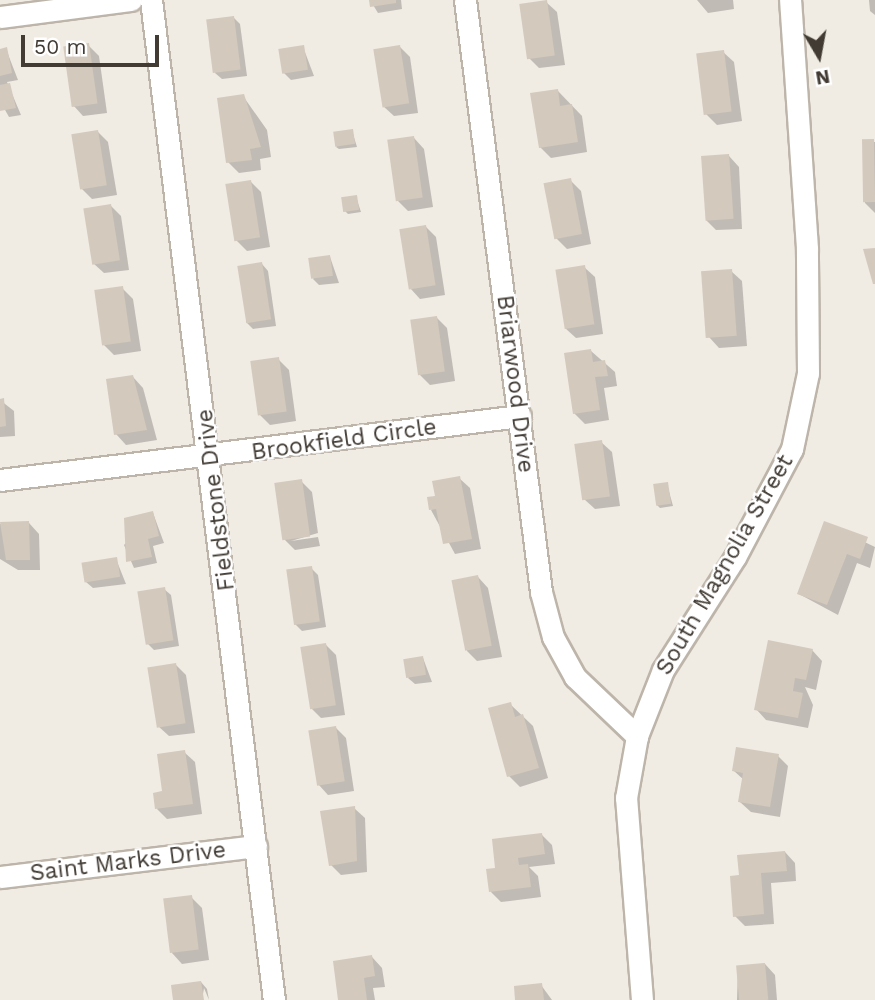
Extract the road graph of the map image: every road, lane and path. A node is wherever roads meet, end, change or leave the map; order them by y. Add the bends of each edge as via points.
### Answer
1 (131, 0) edge
2 (151, 0) edge
3 (465, 0) edge
4 (790, 0) edge
5 (0, 17) edge
6 (520, 416) junction
7 (211, 457) junction
8 (0, 480) edge
9 (637, 736) junction
10 (256, 846) junction
11 (0, 877) edge
12 (274, 1000) edge
13 (642, 1000) edge

1 - 5 street
2 - 7 street, Fieldstone Drive
3 - 6 street, Briarwood Drive
4 - 9 street, South Magnolia Street via 807,248 803,398 792,449 768,498 663,670
6 - 7 street, Brookfield Circle
6 - 9 street, Briarwood Drive via 553,637 575,677
7 - 8 street, Brookfield Circle
7 - 10 street, Fieldstone Drive
9 - 13 street, South Magnolia Street via 626,798
10 - 11 street, Saint Marks Drive
10 - 12 street, Fieldstone Drive

